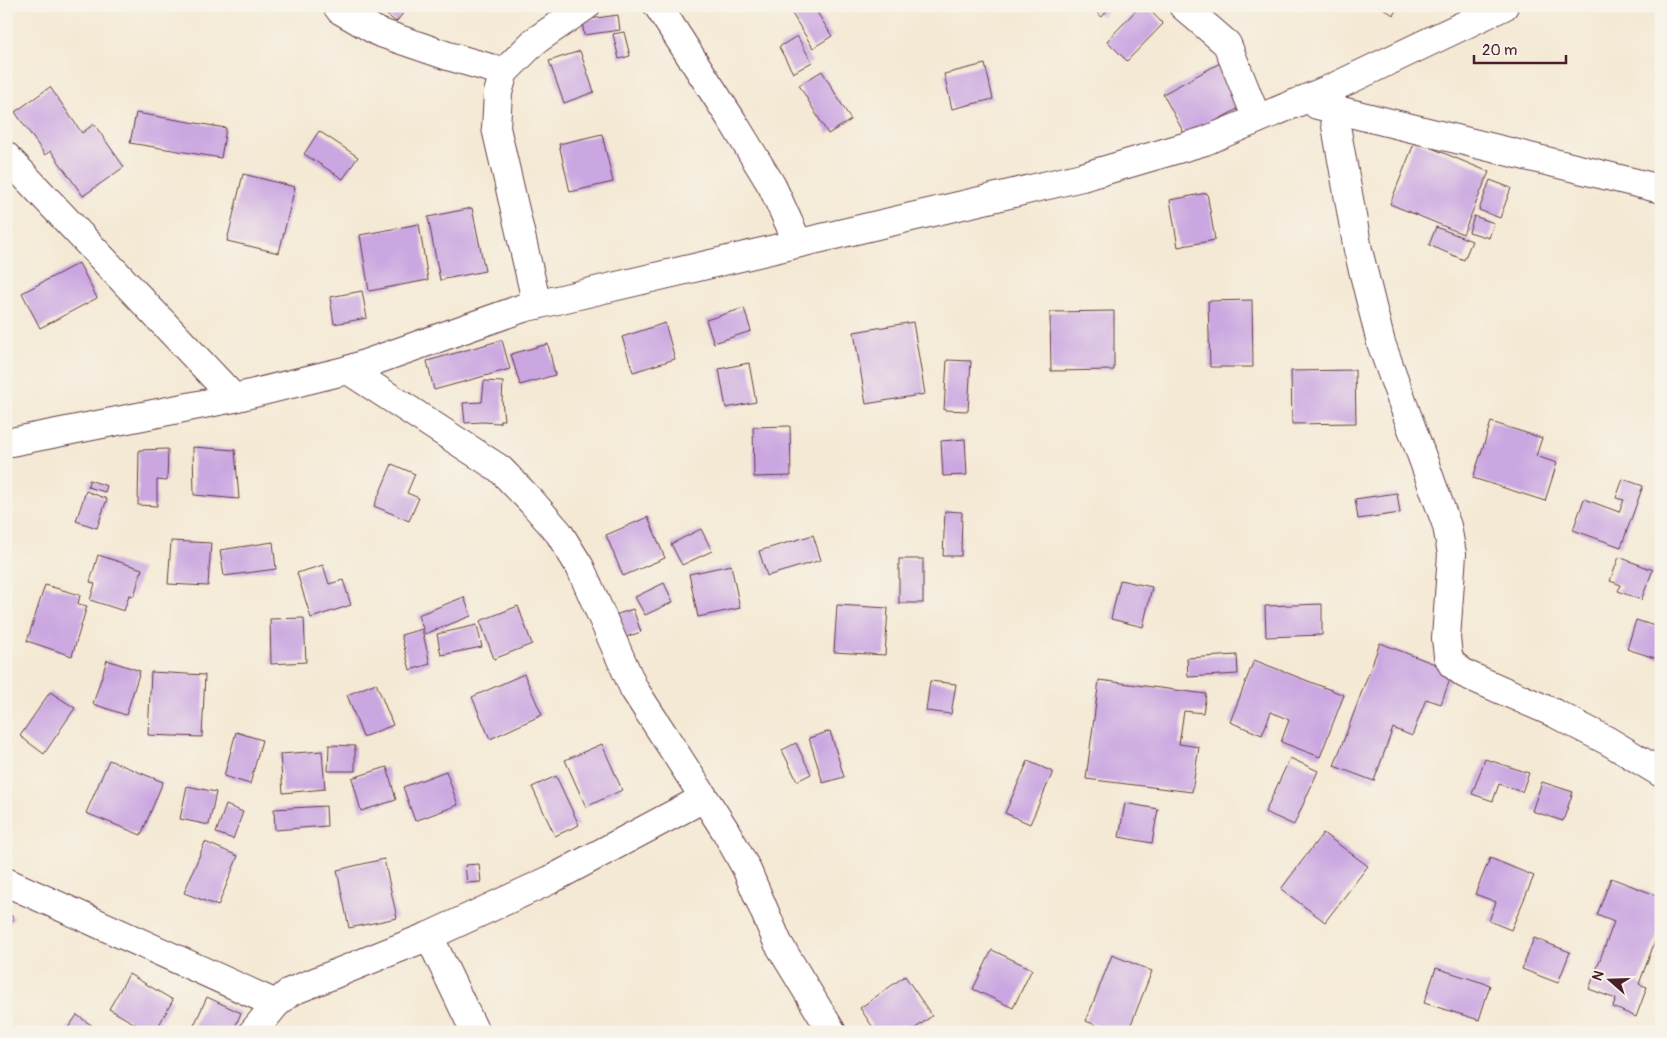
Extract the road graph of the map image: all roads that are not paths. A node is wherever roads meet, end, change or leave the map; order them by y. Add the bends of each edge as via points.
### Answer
1 (337, 6) edge
2 (586, 6) edge
3 (658, 6) edge
4 (1183, 6) edge
5 (1504, 6) edge
6 (504, 72) junction
7 (1301, 101) junction
8 (1333, 109) junction
9 (1258, 119) junction
10 (6, 156) edge
11 (1661, 189) edge
12 (798, 243) junction
13 (537, 305) junction
14 (348, 370) junction
15 (234, 398) junction
16 (6, 443) edge
17 (1661, 773) edge
18 (704, 798) junction
19 (6, 882) edge
20 (430, 936) junction
21 (276, 1004) junction
22 (253, 1032) edge
23 (476, 1032) edge
24 (832, 1032) edge

1 - 6 street via 378,32
2 - 6 street via 535,41
3 - 12 street via 772,186
4 - 9 street via 1227,44
5 - 7 street
6 - 13 street via 498,93 496,128
7 - 8 street
7 - 9 street
8 - 11 street
8 - 17 street via 1358,250 1381,343 1447,526 1452,554 1446,638 1448,656 1452,664 1465,674 1554,713
9 - 12 street via 1205,141 1082,177
10 - 15 street
12 - 13 street
13 - 14 street
14 - 15 street
14 - 18 street via 500,469 559,533 580,567 634,689
15 - 16 street
18 - 20 street via 550,880
18 - 24 street via 746,868 778,943
19 - 21 street
20 - 21 street via 290,992
20 - 23 street
21 - 22 street

